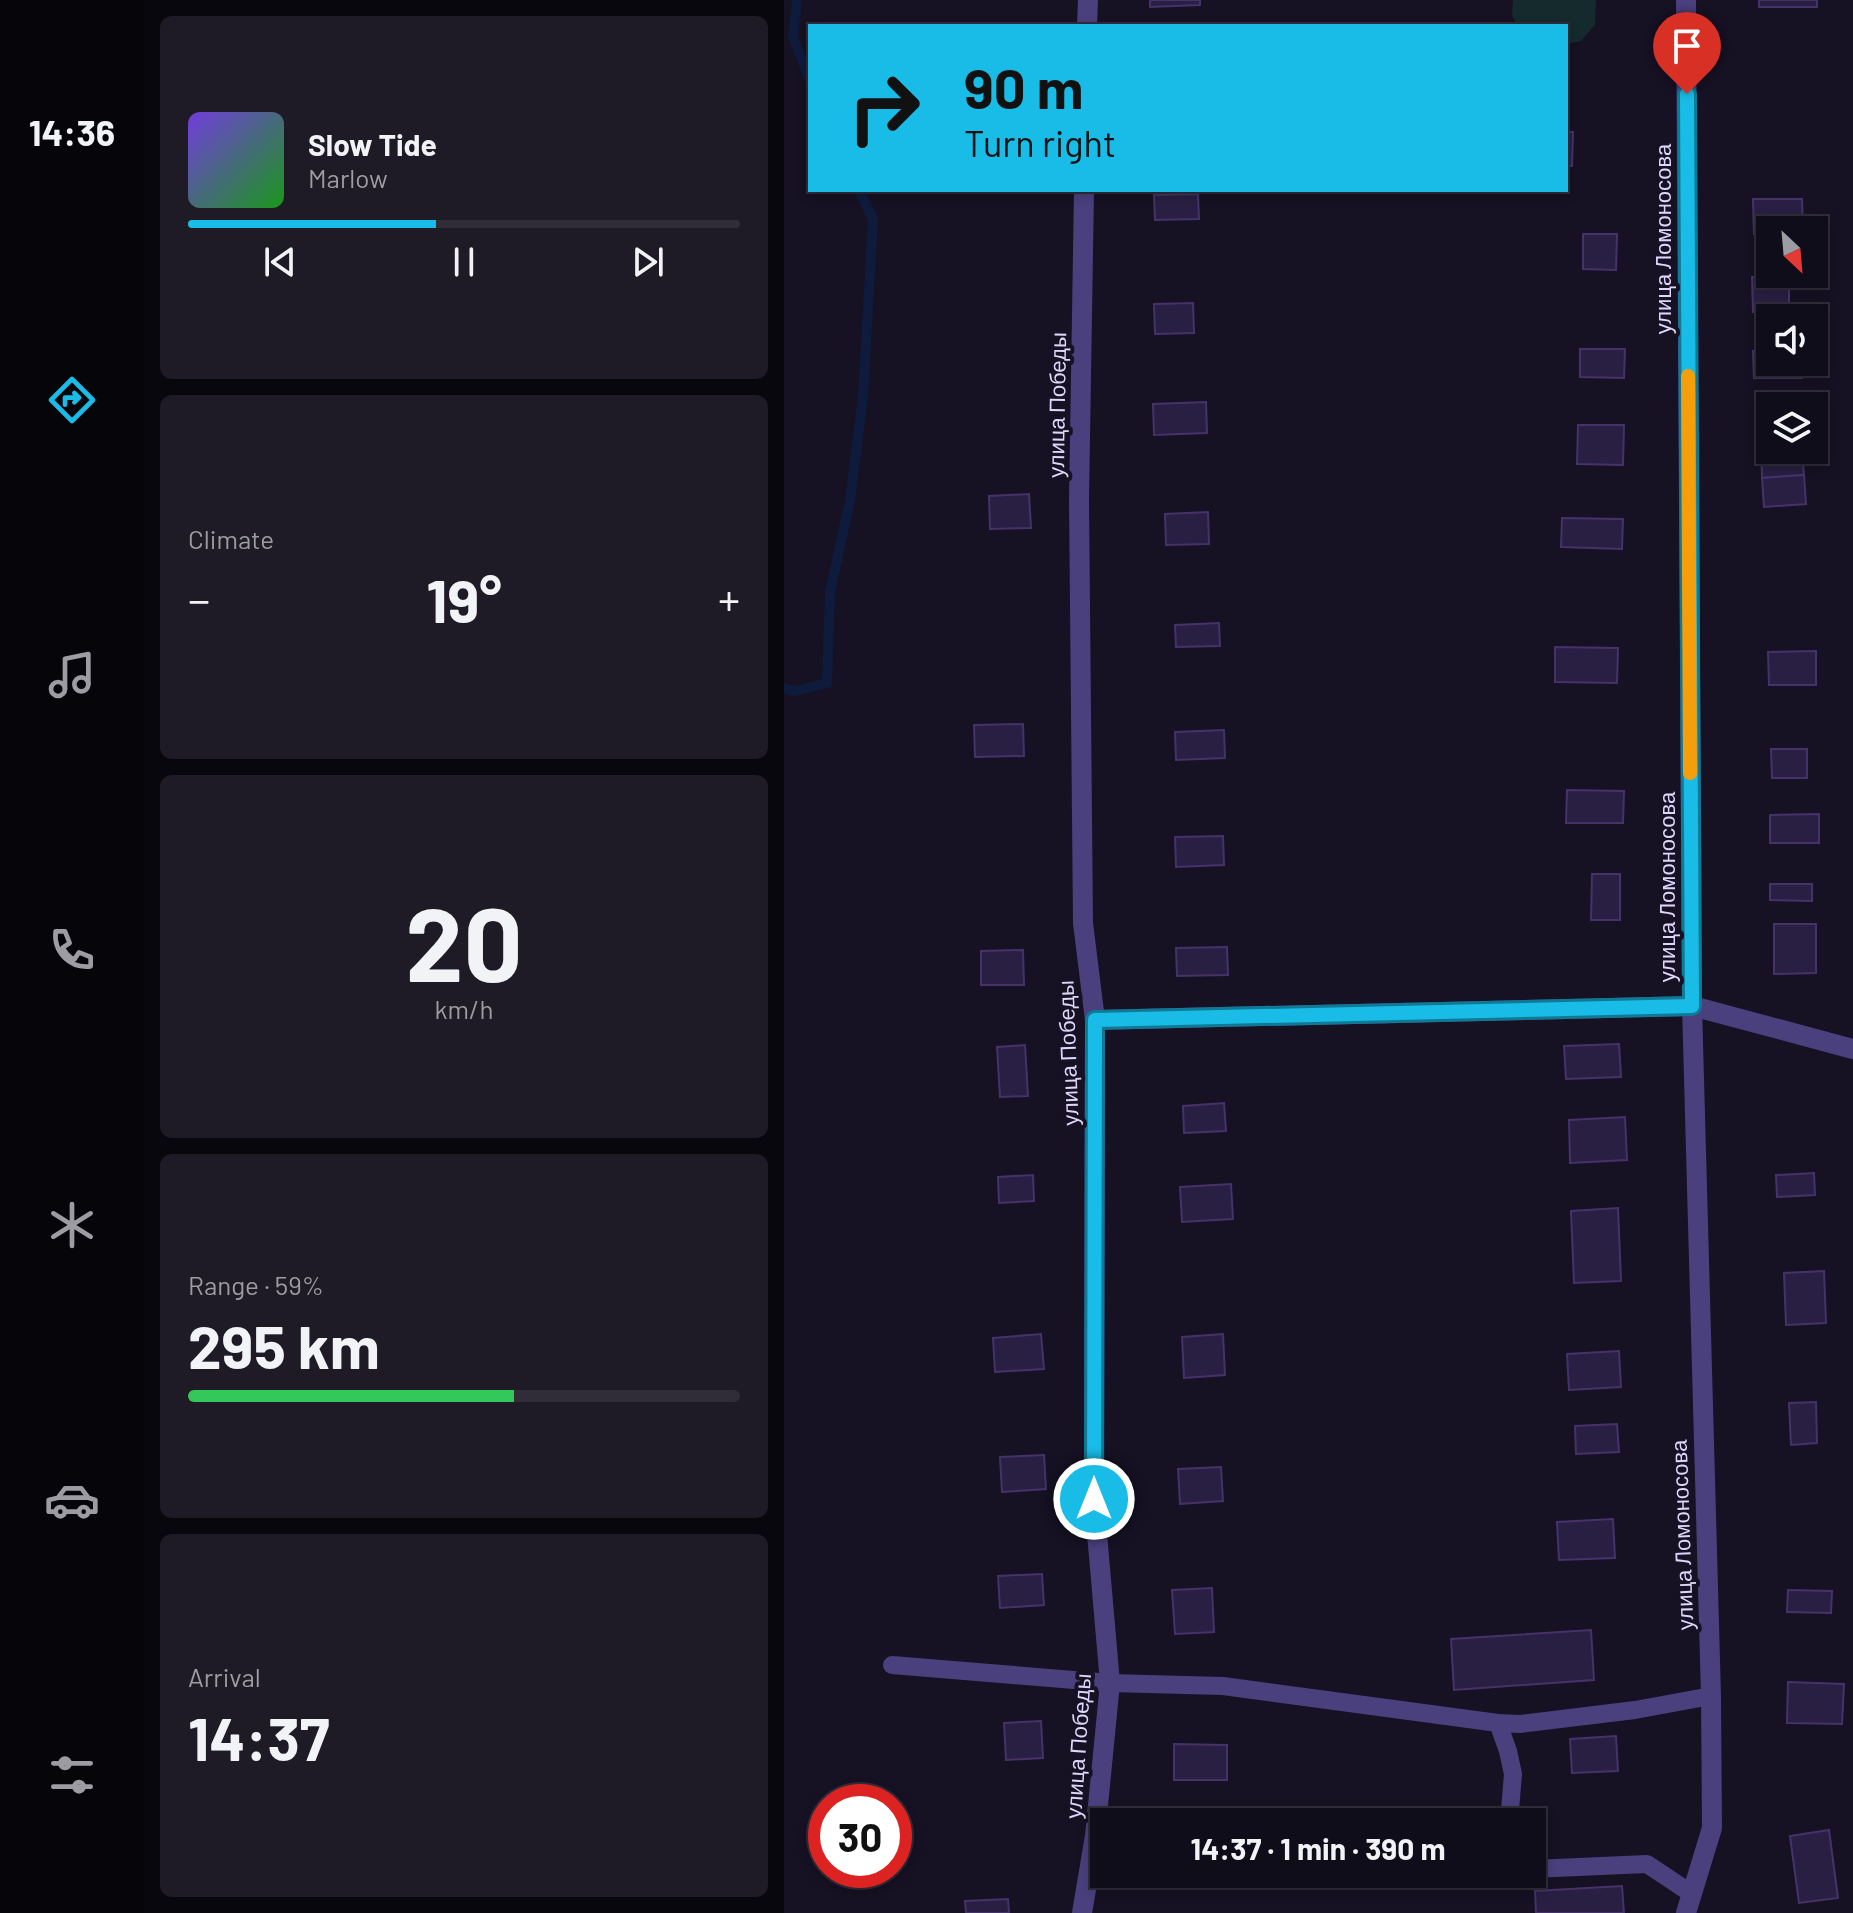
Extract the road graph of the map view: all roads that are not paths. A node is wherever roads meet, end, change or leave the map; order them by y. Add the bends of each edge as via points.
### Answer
1 (1088, 0) edge
2 (1686, 0) edge
3 (1087, 24) edge
4 (1084, 192) edge
5 (1692, 1006) junction
6 (1095, 1020) junction
7 (1853, 1049) edge
8 (892, 1665) dead end
9 (1110, 1683) junction
10 (1711, 1696) junction
11 (1498, 1723) junction
12 (1510, 1808) edge
13 (1546, 1868) edge
14 (1689, 1903) edge
15 (1082, 1913) edge

1 - 3 street
2 - 5 street, улица Ломоносова
4 - 6 street, улица Победы via 1079,500 1083,923
5 - 6 street
5 - 7 street
5 - 10 street, улица Ломоносова
6 - 9 street, улица Победы via 1094,1499
8 - 9 lane
9 - 11 lane via 1223,1686
9 - 15 street, улица Победы
10 - 11 lane via 1635,1710
10 - 14 street, улица Ломоносова via 1712,1828
11 - 12 lane via 1513,1774
13 - 14 lane via 1647,1864

